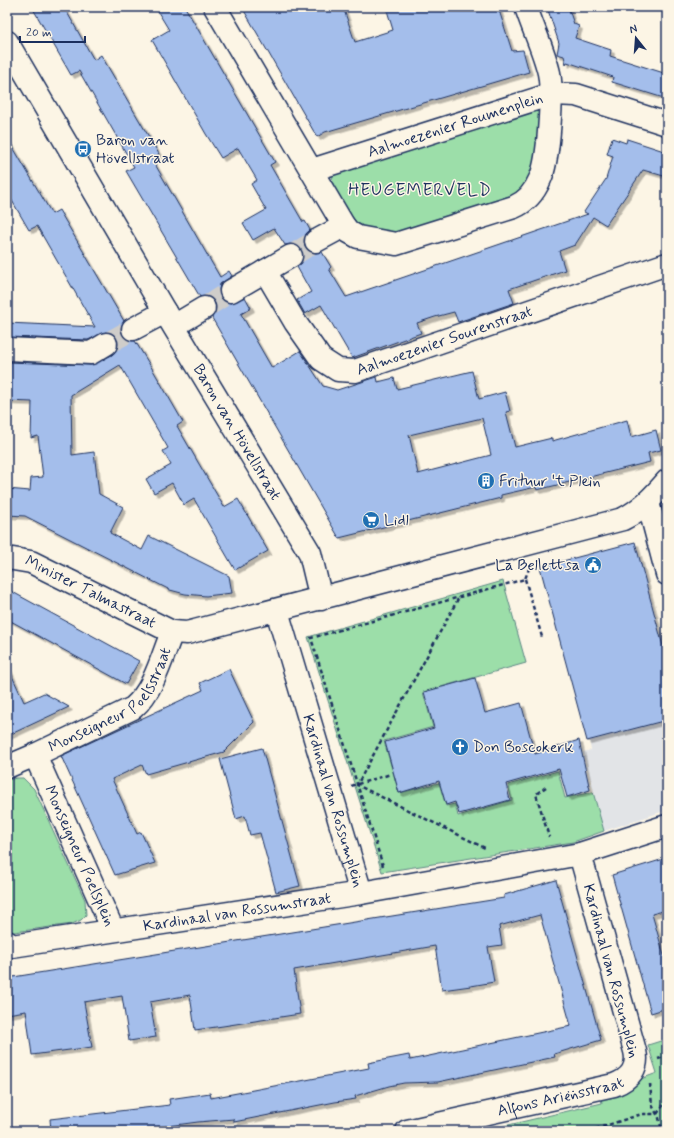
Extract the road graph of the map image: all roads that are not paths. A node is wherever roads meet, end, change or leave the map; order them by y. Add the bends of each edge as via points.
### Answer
1 (215, 7) edge
2 (526, 7) edge
3 (7, 42) edge
4 (552, 94) junction
5 (667, 124) edge
6 (312, 170) junction
7 (344, 226) junction
8 (316, 241) tunnel mouth
9 (291, 256) tunnel mouth
10 (667, 264) edge
11 (265, 271) junction
12 (231, 291) tunnel mouth
13 (204, 308) tunnel mouth
14 (169, 319) junction
15 (133, 329) tunnel mouth
16 (106, 344) tunnel mouth
17 (7, 349) edge
18 (667, 481) edge
19 (648, 502) junction
20 (7, 558) edge
21 (667, 574) edge
22 (322, 599) junction
23 (277, 611) junction
24 (172, 632) junction
25 (34, 755) junction
26 (7, 767) edge
27 (667, 826) edge
28 (580, 854) junction
29 (361, 893) junction
30 (113, 930) junction
31 (7, 942) edge
32 (636, 1065) joint
33 (407, 1131) edge

1 - 6 street
2 - 4 street via 549,73
3 - 14 street, Baron van Hövellstraat
4 - 5 street via 576,96
4 - 6 street, Aalmoezenier Roumenplein
4 - 7 street, Aalmoezenier Roumenplein via 541,178 522,204 396,244 358,237
6 - 7 street, Aalmoezenier Roumenplein
7 - 8 street
9 - 11 street
10 - 11 street, Aalmoezenier Sourenstraat via 347,372 338,370 321,359 295,322
11 - 12 street
13 - 14 street
14 - 15 street
14 - 22 street, Baron van Hövellstraat via 310,553
16 - 17 street via 91,352
18 - 19 street
19 - 21 street
19 - 22 street via 623,519
20 - 24 street, Minister Talmastraat via 31,562
22 - 23 street
23 - 24 street via 187,633
23 - 29 street, Kardinaal van Rossumplein
24 - 25 street, Monseigneur Poelsstraat via 150,685 133,708
25 - 26 street
25 - 30 street, Monseigneur Poelsplein
27 - 28 street, Kardinaal van Rossumplein
28 - 29 street, Kardinaal van Rossumplein
28 - 32 street, Kardinaal van Rossumplein via 635,1050
29 - 30 street, Kardinaal van Rossumstraat
30 - 31 street, Monseigneur Poelsplein via 12,946
32 - 33 street, Alfons Ariënsstraat via 627,1078 614,1085

